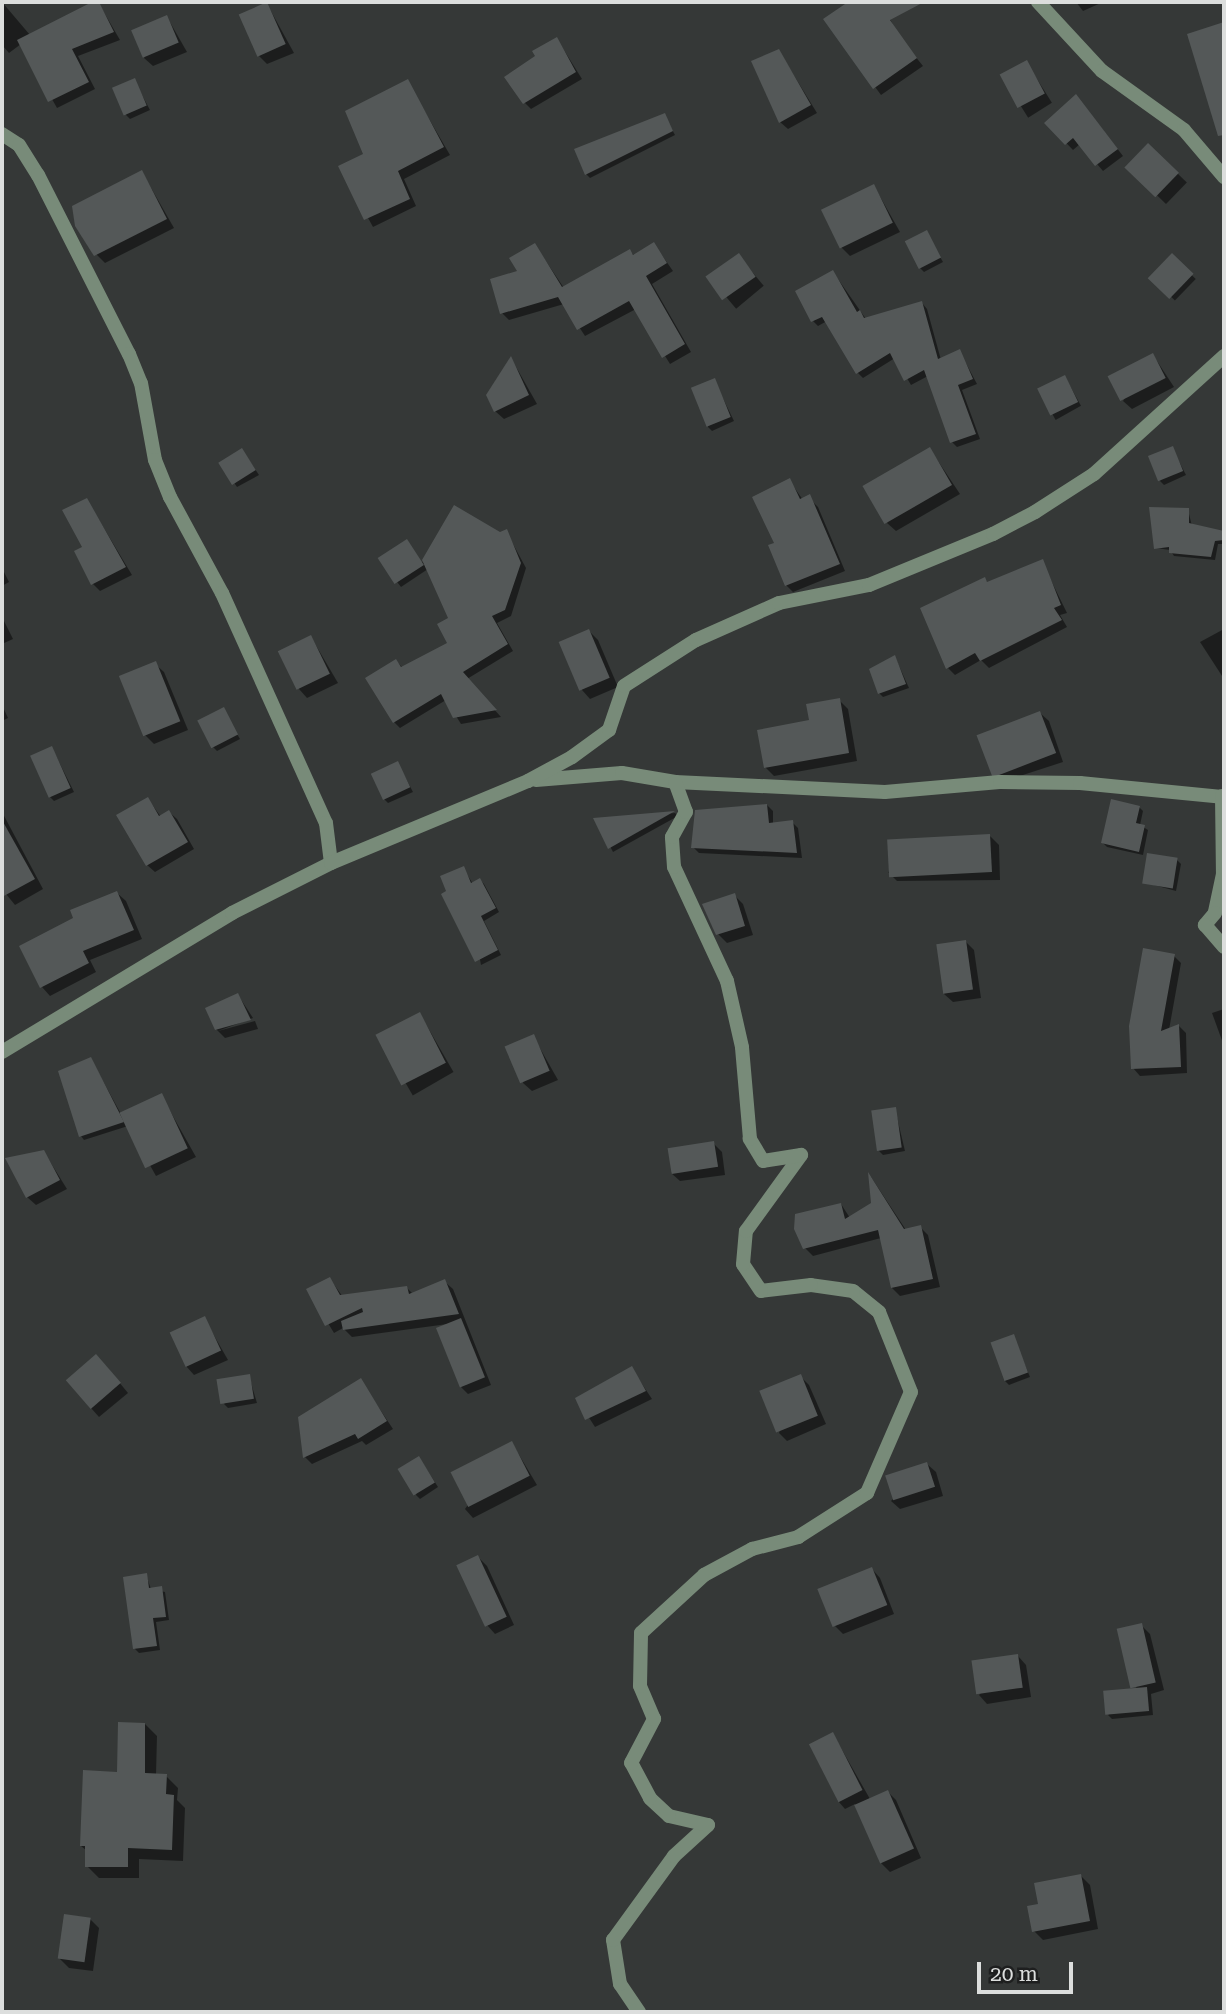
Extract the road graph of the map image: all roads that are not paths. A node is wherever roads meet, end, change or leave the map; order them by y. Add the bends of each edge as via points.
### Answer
1 (1038, 2) edge
2 (2, 134) edge
3 (1224, 177) edge
4 (1224, 356) edge
5 (528, 781) junction
6 (676, 782) junction
7 (1223, 796) edge
8 (331, 863) junction
9 (1224, 947) edge
10 (2, 1052) edge
11 (639, 2012) edge

1 - 3 street via 1102,71 1184,130
2 - 8 street via 19,145 38,175 129,354 141,383 155,460 222,593 326,823
4 - 5 street via 1094,474 1008,526 869,585 779,603 739,618 656,662 624,686 609,730
5 - 6 street via 622,774
5 - 8 street
6 - 7 street via 885,792 1000,782 1067,783
6 - 11 street via 686,812 672,837 674,867 727,981 742,1047 750,1139 763,1161 801,1156 746,1231 743,1264 761,1290 811,1285 853,1291 879,1312 912,1392 867,1493 798,1537 751,1549 704,1575 641,1633 640,1686 654,1719 631,1763 650,1798 669,1816 708,1825 674,1856 613,1940 620,1984
7 - 9 street via 1223,874 1214,913 1205,925
8 - 10 street via 232,913

